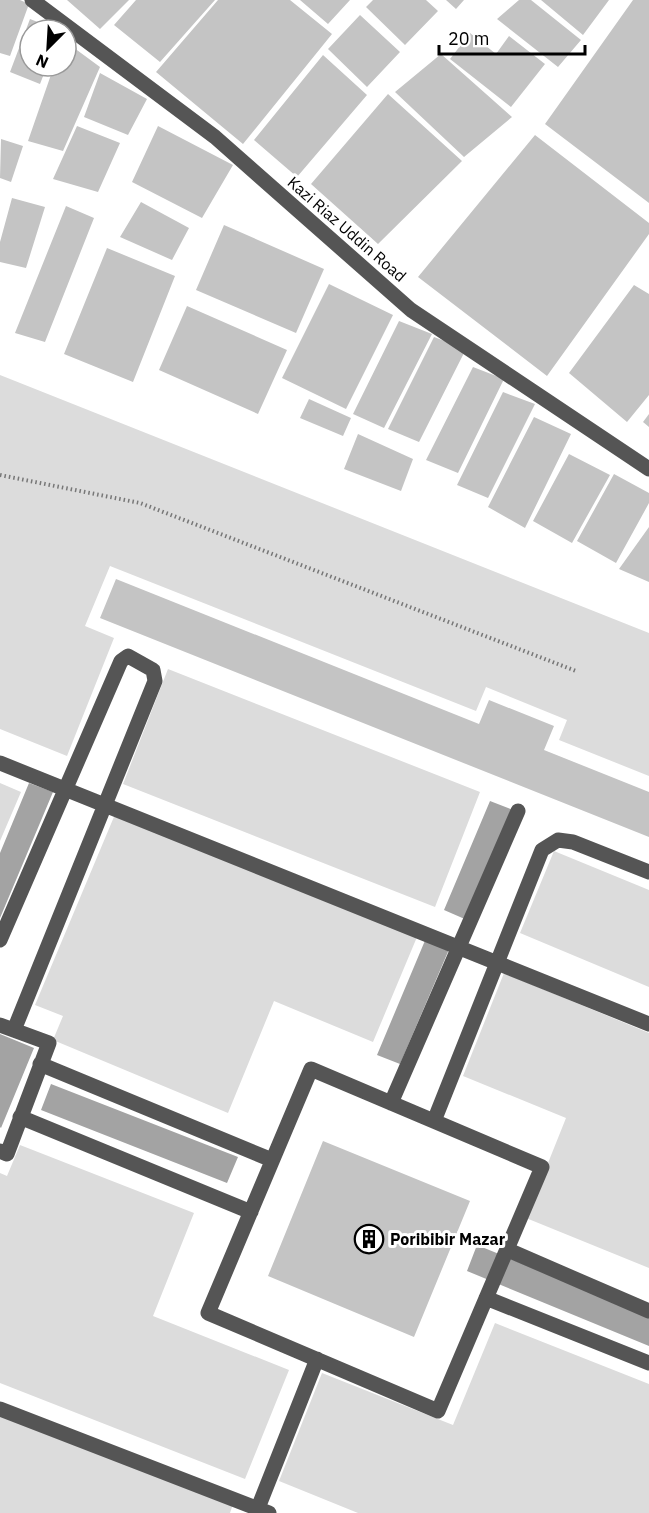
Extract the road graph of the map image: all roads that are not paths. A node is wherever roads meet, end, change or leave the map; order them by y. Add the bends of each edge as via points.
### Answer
1 (32, 0) edge
2 (649, 469) edge
3 (0, 763) edge
4 (65, 789) junction
5 (105, 805) junction
6 (518, 811) dead end
7 (649, 872) edge
8 (0, 940) edge
9 (460, 948) junction
10 (498, 963) junction
11 (649, 1024) edge
12 (7, 1028) edge
13 (40, 1064) junction
14 (391, 1102) junction
15 (20, 1117) junction
16 (434, 1121) junction
17 (0, 1151) edge
18 (273, 1160) junction
19 (251, 1212) junction
20 (508, 1250) junction
21 (486, 1298) junction
22 (649, 1311) edge
23 (317, 1359) junction
24 (649, 1363) edge
25 (0, 1409) edge
26 (261, 1512) edge

1 - 2 street, Kazi Riaz Uddin Road via 215,137 411,310
3 - 4 street
4 - 5 street
4 - 5 street via 121,661 128,656 153,670 155,681
4 - 8 street
5 - 9 street
5 - 12 street
6 - 9 street
7 - 10 street via 573,842 558,840 542,850
9 - 10 street
9 - 14 street
10 - 11 street
10 - 16 street
12 - 13 street via 49,1043
13 - 15 street
13 - 18 street
14 - 16 street
14 - 18 street via 311,1069
15 - 17 street via 7,1154
15 - 19 street
16 - 20 street via 542,1167
18 - 19 street
19 - 23 street via 208,1312
20 - 21 street
20 - 22 street
21 - 23 street via 438,1411
21 - 24 street
23 - 26 street
25 - 26 street

